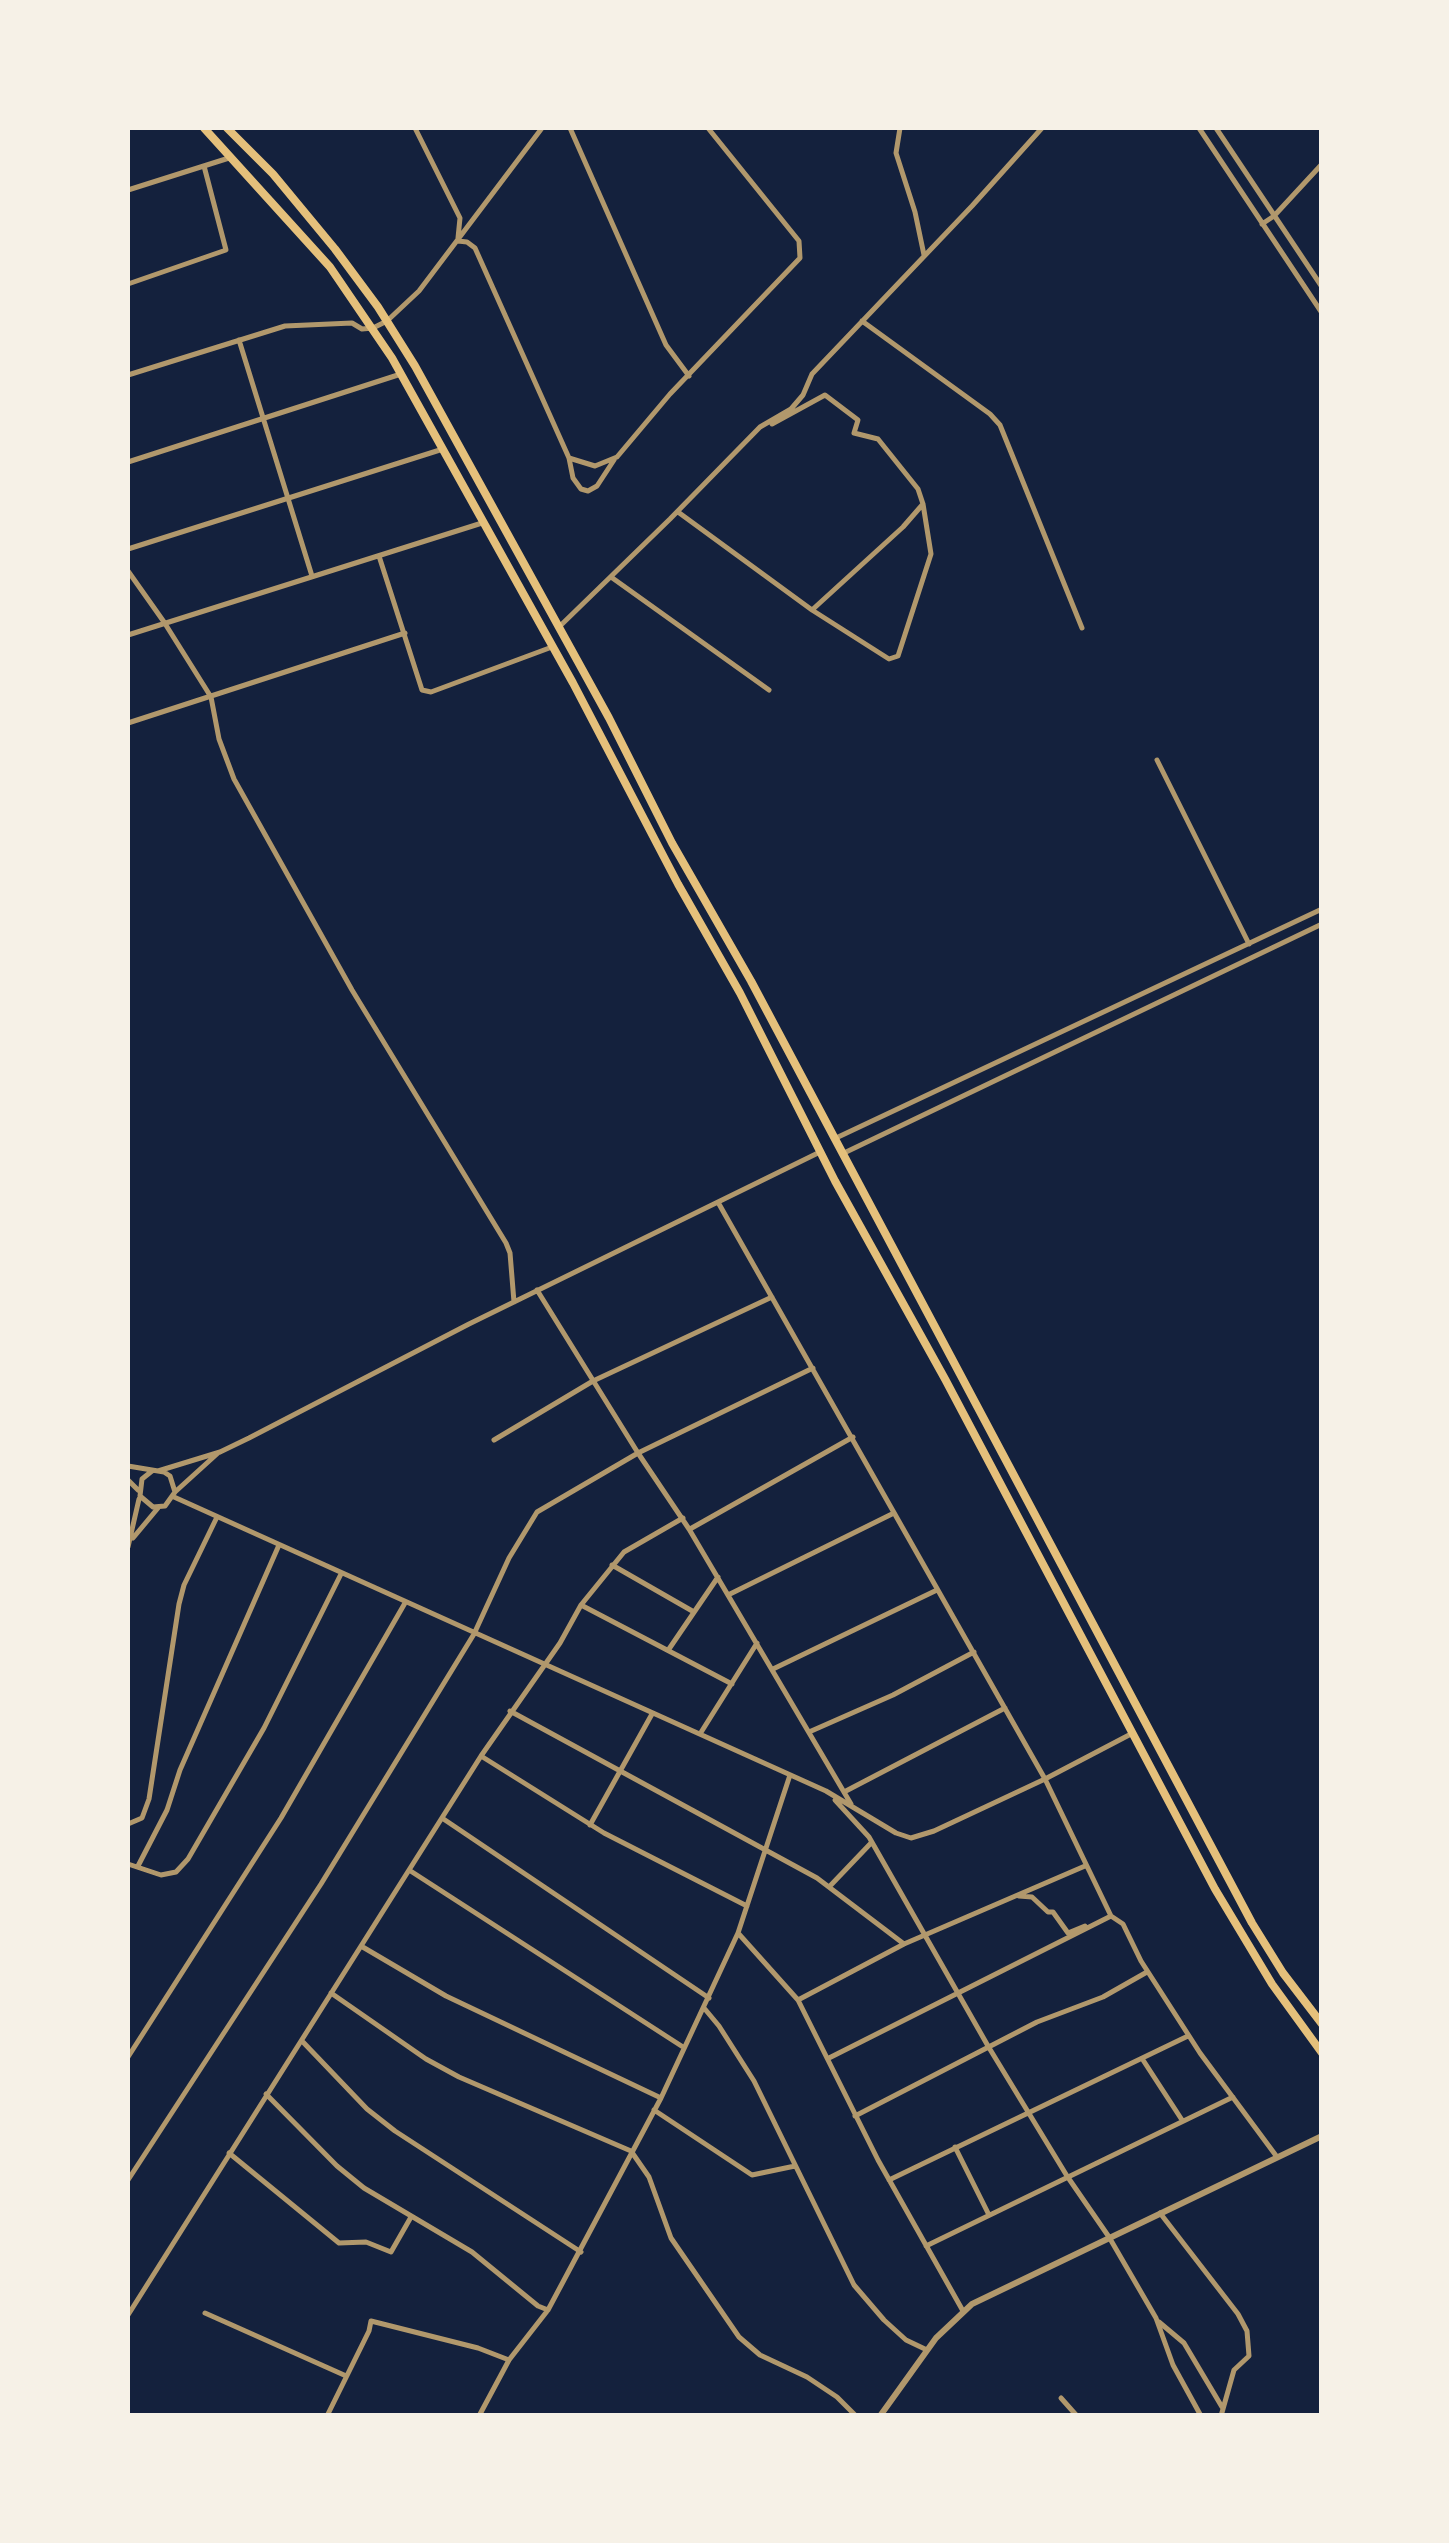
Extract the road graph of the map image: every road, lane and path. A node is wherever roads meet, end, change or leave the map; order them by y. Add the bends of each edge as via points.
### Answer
1 (204, 128) edge
2 (227, 128) edge
3 (415, 128) edge
4 (542, 128) edge
5 (570, 128) edge
6 (708, 128) edge
7 (900, 128) edge
8 (1042, 128) edge
9 (1199, 128) edge
10 (1216, 128) edge
11 (232, 157) junction
12 (1322, 164) edge
13 (204, 166) junction
14 (128, 190) edge
15 (1274, 216) junction
16 (1262, 224) junction
17 (458, 241) junction
18 (925, 256) junction
19 (128, 284) edge
20 (1322, 287) edge
21 (1322, 313) edge
22 (388, 321) junction
23 (862, 321) junction
24 (373, 328) junction
25 (239, 340) junction
26 (400, 374) junction
27 (128, 375) edge
28 (688, 376) junction
29 (264, 420) junction
30 (760, 426) junction
31 (443, 448) junction
32 (617, 457) junction
33 (569, 458) junction
34 (128, 462) edge
35 (287, 498) junction
36 (923, 504) junction
37 (678, 512) junction
38 (483, 523) junction
39 (128, 549) edge
40 (380, 556) junction
41 (128, 571) edge
42 (312, 577) junction
43 (611, 577) junction
44 (812, 610) junction
45 (164, 622) junction
46 (558, 627) junction
47 (1082, 628) dead end
48 (405, 633) junction
49 (128, 634) edge
50 (552, 647) junction
51 (769, 690) dead end
52 (211, 697) junction
53 (128, 723) edge
54 (1157, 760) dead end
55 (1322, 909) edge
56 (1322, 924) edge
57 (1249, 944) junction
58 (834, 1139) junction
59 (820, 1152) junction
60 (842, 1154) junction
61 (718, 1204) junction
62 (537, 1290) junction
63 (772, 1297) junction
64 (514, 1302) junction
65 (813, 1368) junction
66 (594, 1381) junction
67 (853, 1436) junction
68 (494, 1440) dead end
69 (220, 1452) junction
70 (638, 1452) junction
71 (128, 1466) edge
72 (155, 1471) junction
73 (128, 1480) edge
74 (139, 1493) junction
75 (174, 1495) junction
76 (159, 1508) junction
77 (894, 1513) junction
78 (216, 1517) junction
79 (682, 1518) junction
80 (689, 1529) junction
81 (279, 1545) junction
82 (128, 1546) edge
83 (612, 1565) junction
84 (341, 1574) junction
85 (718, 1576) junction
86 (937, 1590) junction
87 (728, 1595) junction
88 (405, 1603) junction
89 (581, 1605) junction
90 (694, 1612) junction
91 (474, 1634) junction
92 (757, 1643) junction
93 (669, 1650) junction
94 (974, 1652) junction
95 (544, 1664) junction
96 (772, 1670) junction
97 (732, 1684) junction
98 (1005, 1708) junction
99 (510, 1711) junction
100 (652, 1714) junction
101 (808, 1732) junction
102 (1133, 1734) junction
103 (700, 1735) junction
104 (481, 1756) junction
105 (620, 1771) junction
106 (790, 1775) junction
107 (1045, 1779) junction
108 (826, 1791) junction
109 (844, 1792) junction
110 (853, 1807) junction
111 (442, 1818) junction
112 (128, 1824) edge
113 (590, 1825) junction
114 (872, 1842) junction
115 (766, 1850) junction
116 (128, 1864) edge
117 (138, 1866) junction
118 (1085, 1866) junction
119 (409, 1870) junction
120 (830, 1886) junction
121 (1014, 1896) junction
122 (747, 1906) junction
123 (1111, 1916) junction
124 (738, 1933) junction
125 (923, 1936) junction
126 (904, 1944) junction
127 (361, 1946) junction
128 (1148, 1972) junction
129 (956, 1992) junction
130 (331, 1993) junction
131 (708, 1998) junction
132 (798, 2000) junction
133 (704, 2008) junction
134 (1322, 2024) edge
135 (1188, 2036) junction
136 (301, 2039) junction
137 (988, 2046) junction
138 (685, 2048) junction
139 (1322, 2054) edge
140 (128, 2056) edge
141 (829, 2058) junction
142 (1143, 2060) junction
143 (266, 2094) junction
144 (1233, 2097) junction
145 (661, 2098) junction
146 (654, 2110) junction
147 (1028, 2111) junction
148 (855, 2116) junction
149 (1182, 2121) junction
150 (1322, 2136) edge
151 (956, 2147) junction
152 (631, 2152) junction
153 (229, 2153) junction
154 (1277, 2157) junction
155 (795, 2166) junction
156 (1067, 2176) junction
157 (128, 2180) edge
158 (889, 2180) junction
159 (1160, 2213) junction
160 (989, 2215) junction
161 (411, 2217) junction
162 (1109, 2237) junction
163 (926, 2246) junction
164 (581, 2252) junction
165 (129, 2304) edge
166 (548, 2310) junction
167 (963, 2311) junction
168 (206, 2313) dead end
169 (128, 2315) edge
170 (1157, 2320) junction
171 (927, 2350) junction
172 (509, 2360) junction
173 (345, 2375) junction
174 (1060, 2398) dead end
175 (1222, 2407) junction
176 (327, 2416) edge
177 (478, 2416) edge
178 (856, 2416) edge
179 (880, 2416) edge
180 (1077, 2416) edge
181 (1201, 2416) edge
182 (1221, 2416) edge

1 - 11 highway
2 - 22 highway via 313,220
3 - 17 street via 460,218
4 - 17 street
5 - 28 street via 666,344
6 - 28 street via 802,250
7 - 18 street via 896,153
8 - 18 street
9 - 16 street
10 - 15 street
11 - 13 street
11 - 24 highway via 314,247
12 - 15 street
13 - 14 street
13 - 19 street via 226,250
15 - 16 street
15 - 20 street
16 - 21 street
17 - 22 street
17 - 33 street via 475,248
18 - 23 street
22 - 24 street
22 - 46 highway
23 - 30 street via 812,374 791,409
23 - 47 street via 1000,425
24 - 25 street via 309,323
24 - 26 highway
25 - 27 street
25 - 29 street
26 - 29 street
26 - 31 highway
28 - 32 street
29 - 34 street
29 - 35 street
30 - 36 street via 826,395 858,420 854,433 878,440
30 - 37 street
31 - 35 street
31 - 38 highway
32 - 33 street via 595,466
32 - 33 street via 588,491 573,478
35 - 39 street
35 - 42 street
36 - 44 street
36 - 44 street via 932,554 898,656 889,659
37 - 43 street
37 - 44 street
38 - 40 street
38 - 50 highway
40 - 42 street
40 - 48 street
41 - 45 street
42 - 45 street
43 - 46 street
43 - 51 street
45 - 49 street
45 - 52 street
46 - 58 highway
48 - 50 street via 422,690 431,692
48 - 52 street
50 - 59 highway
52 - 53 street
52 - 64 street via 234,779 506,1244
54 - 57 street
55 - 57 street
56 - 60 street
57 - 58 street
58 - 60 highway
59 - 61 street
59 - 102 highway
60 - 134 highway via 1252,1922
61 - 62 street
61 - 63 street
62 - 64 street
62 - 66 street
63 - 65 street
63 - 66 street
64 - 69 street
65 - 67 street
65 - 70 street
66 - 68 street
66 - 70 street
67 - 77 street
67 - 80 street
69 - 72 street
69 - 75 street
70 - 79 street
70 - 91 street via 537,1512
71 - 72 street
72 - 74 street via 142,1479
72 - 75 street via 170,1476
73 - 74 street
74 - 76 street
74 - 82 street
75 - 76 street
75 - 78 street
76 - 82 street
77 - 86 street
77 - 87 street
78 - 81 street
78 - 112 street via 179,1604 149,1798 142,1818
79 - 80 street
79 - 83 street
80 - 85 street
81 - 84 street
81 - 117 street
83 - 89 street
83 - 90 street
84 - 88 street
84 - 117 street via 188,1859 176,1872 161,1875
85 - 87 street
85 - 90 street
86 - 94 street
86 - 96 street
87 - 92 street
88 - 91 street
88 - 140 street via 281,1818
89 - 93 street
89 - 95 street
90 - 93 street
91 - 95 street
91 - 157 street
92 - 96 street
92 - 97 street
93 - 97 street
94 - 98 street
94 - 101 street
95 - 99 street
95 - 100 street
96 - 101 street
97 - 103 street
98 - 107 street
98 - 109 street
99 - 104 street
99 - 105 street
100 - 103 street
100 - 105 street
101 - 109 street
102 - 107 street
102 - 139 highway via 1237,1927
103 - 106 street
104 - 111 street
104 - 113 street
105 - 113 street
105 - 115 street
106 - 108 street
106 - 115 street
107 - 110 street via 911,1838
107 - 118 street
108 - 110 street
108 - 114 street
109 - 110 street
111 - 119 street
111 - 131 street
113 - 122 street
114 - 120 street
114 - 125 street
115 - 120 street
115 - 122 street
116 - 117 street
118 - 121 street
118 - 123 street
119 - 127 street
119 - 138 street
120 - 126 street
121 - 123 street via 1032,1896 1068,1933
121 - 125 street
122 - 124 street
123 - 128 street via 1123,1924
123 - 129 street
124 - 131 street
124 - 132 street
125 - 126 street
125 - 129 street
126 - 132 street
127 - 130 street
127 - 145 street via 446,1996
128 - 135 street
128 - 137 street
129 - 137 street
129 - 141 street
130 - 136 street
130 - 152 street via 459,2078
131 - 133 street
132 - 141 street
133 - 138 street
133 - 155 street via 754,2081
135 - 142 street
135 - 144 street
136 - 143 street
136 - 164 street via 395,2131
137 - 147 street
137 - 148 street
138 - 145 street
141 - 148 street
142 - 147 street
142 - 149 street
143 - 153 street
143 - 161 street via 337,2166
144 - 149 street
144 - 154 street
145 - 146 street
146 - 152 street
146 - 155 street via 752,2175
147 - 151 street
147 - 156 street
148 - 158 street
149 - 156 street
150 - 154 street
151 - 158 street
151 - 160 street
152 - 164 street
152 - 178 street via 650,2177 671,2238 739,2338 808,2377
153 - 161 street via 339,2243 366,2242 392,2252
153 - 165 street
154 - 159 street
155 - 171 street via 854,2285 906,2340
156 - 160 street
156 - 162 street
158 - 163 street
159 - 162 street
159 - 175 street via 1247,2331 1249,2356 1234,2370
160 - 163 street
161 - 166 street via 472,2252
162 - 167 street
162 - 170 street
163 - 167 street
164 - 166 street
165 - 169 street
166 - 172 street
167 - 171 street
168 - 173 street
170 - 175 street via 1184,2344
170 - 181 street
171 - 179 street
172 - 173 street via 371,2322
172 - 177 street
173 - 176 street
174 - 180 street
175 - 182 street

